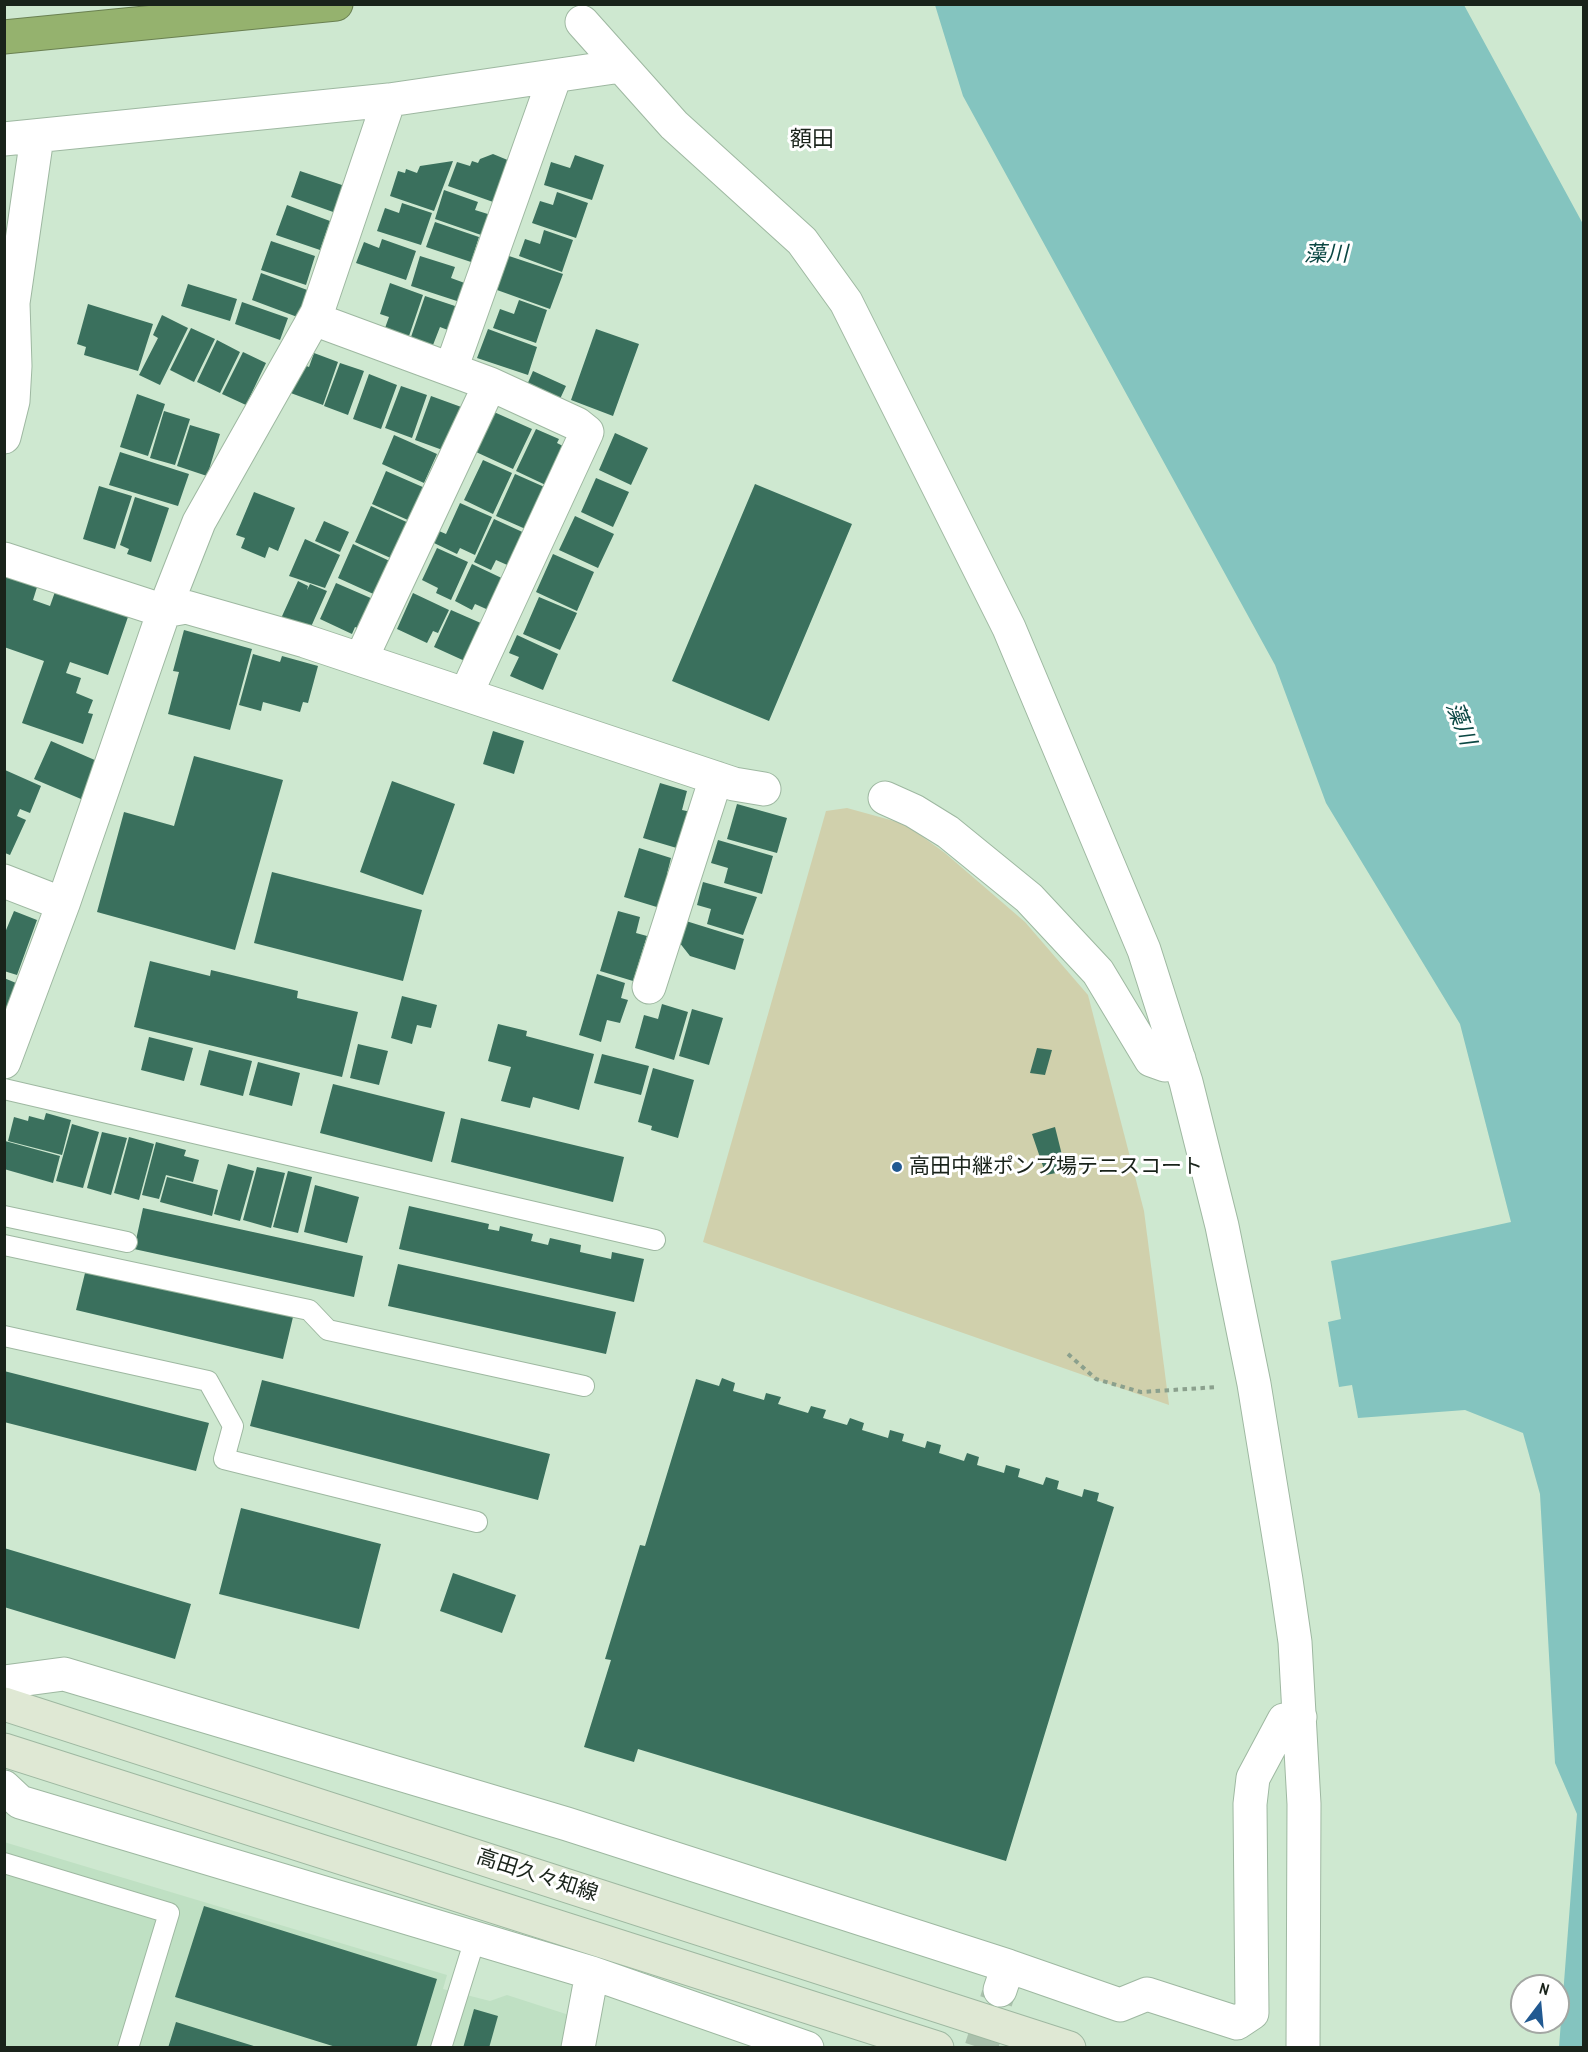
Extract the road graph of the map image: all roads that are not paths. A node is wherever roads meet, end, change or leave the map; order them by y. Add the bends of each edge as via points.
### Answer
1 (336, 4) edge
2 (582, 22) dead end
3 (4, 37) edge
4 (621, 66) junction
5 (555, 76) junction
6 (389, 100) junction
7 (37, 136) junction
8 (4, 139) edge
9 (314, 319) junction
10 (451, 369) junction
11 (490, 384) junction
12 (4, 437) edge
13 (4, 559) edge
14 (164, 611) junction
15 (361, 659) junction
16 (466, 694) junction
17 (716, 778) junction
18 (764, 789) dead end
19 (885, 798) dead end
20 (4, 881) edge
21 (63, 904) junction
22 (649, 987) dead end
23 (1179, 1059) junction
24 (4, 1062) edge
25 (4, 1089) edge
26 (4, 1216) edge
27 (655, 1240) dead end
28 (127, 1242) dead end
29 (4, 1245) edge
30 (4, 1336) edge
31 (584, 1386) dead end
32 (477, 1522) dead end
33 (4, 1682) edge
34 (4, 1704) edge
35 (1300, 1717) junction
36 (4, 1749) edge
37 (4, 1787) edge
38 (4, 1863) edge
39 (475, 1939) junction
40 (592, 1973) junction
41 (806, 2047) edge
42 (128, 2048) edge
43 (441, 2048) edge
44 (578, 2048) edge
45 (937, 2048) edge
46 (1069, 2048) edge
47 (1303, 2048) edge

1 - 3 highway
2 - 4 street
4 - 5 street
4 - 23 street via 674,125 802,241 846,302 1018,648 1144,950
5 - 6 street
5 - 10 street
6 - 7 street
6 - 9 street
7 - 8 street
7 - 12 street via 14,303 13,401
9 - 10 street
9 - 14 street via 206,506
10 - 11 street
11 - 15 street
11 - 16 street via 587,432
13 - 14 street
14 - 15 street via 186,607
14 - 21 street
15 - 16 street
16 - 17 street
17 - 18 street
17 - 22 street
19 - 23 street via 948,832 1029,898 1098,972 1151,1060 1165,1065
20 - 21 street
21 - 24 street
23 - 35 street via 1222,1226 1254,1384 1292,1621
25 - 27 lane
26 - 28 lane
29 - 31 lane via 309,1310 328,1330
30 - 32 lane via 208,1381 233,1426 224,1459
33 - 35 street via 64,1674 567,1824 1004,1978 1120,2005 1147,1994 1237,2022 1252,2013 1253,1778 1284,1720
34 - 46 main road, 高田久々知線
35 - 47 street via 1304,1804
36 - 45 main road, 高田久々知線
37 - 39 street via 20,1802
38 - 42 lane via 169,1913
39 - 40 street
39 - 43 lane
40 - 41 street
40 - 44 street

